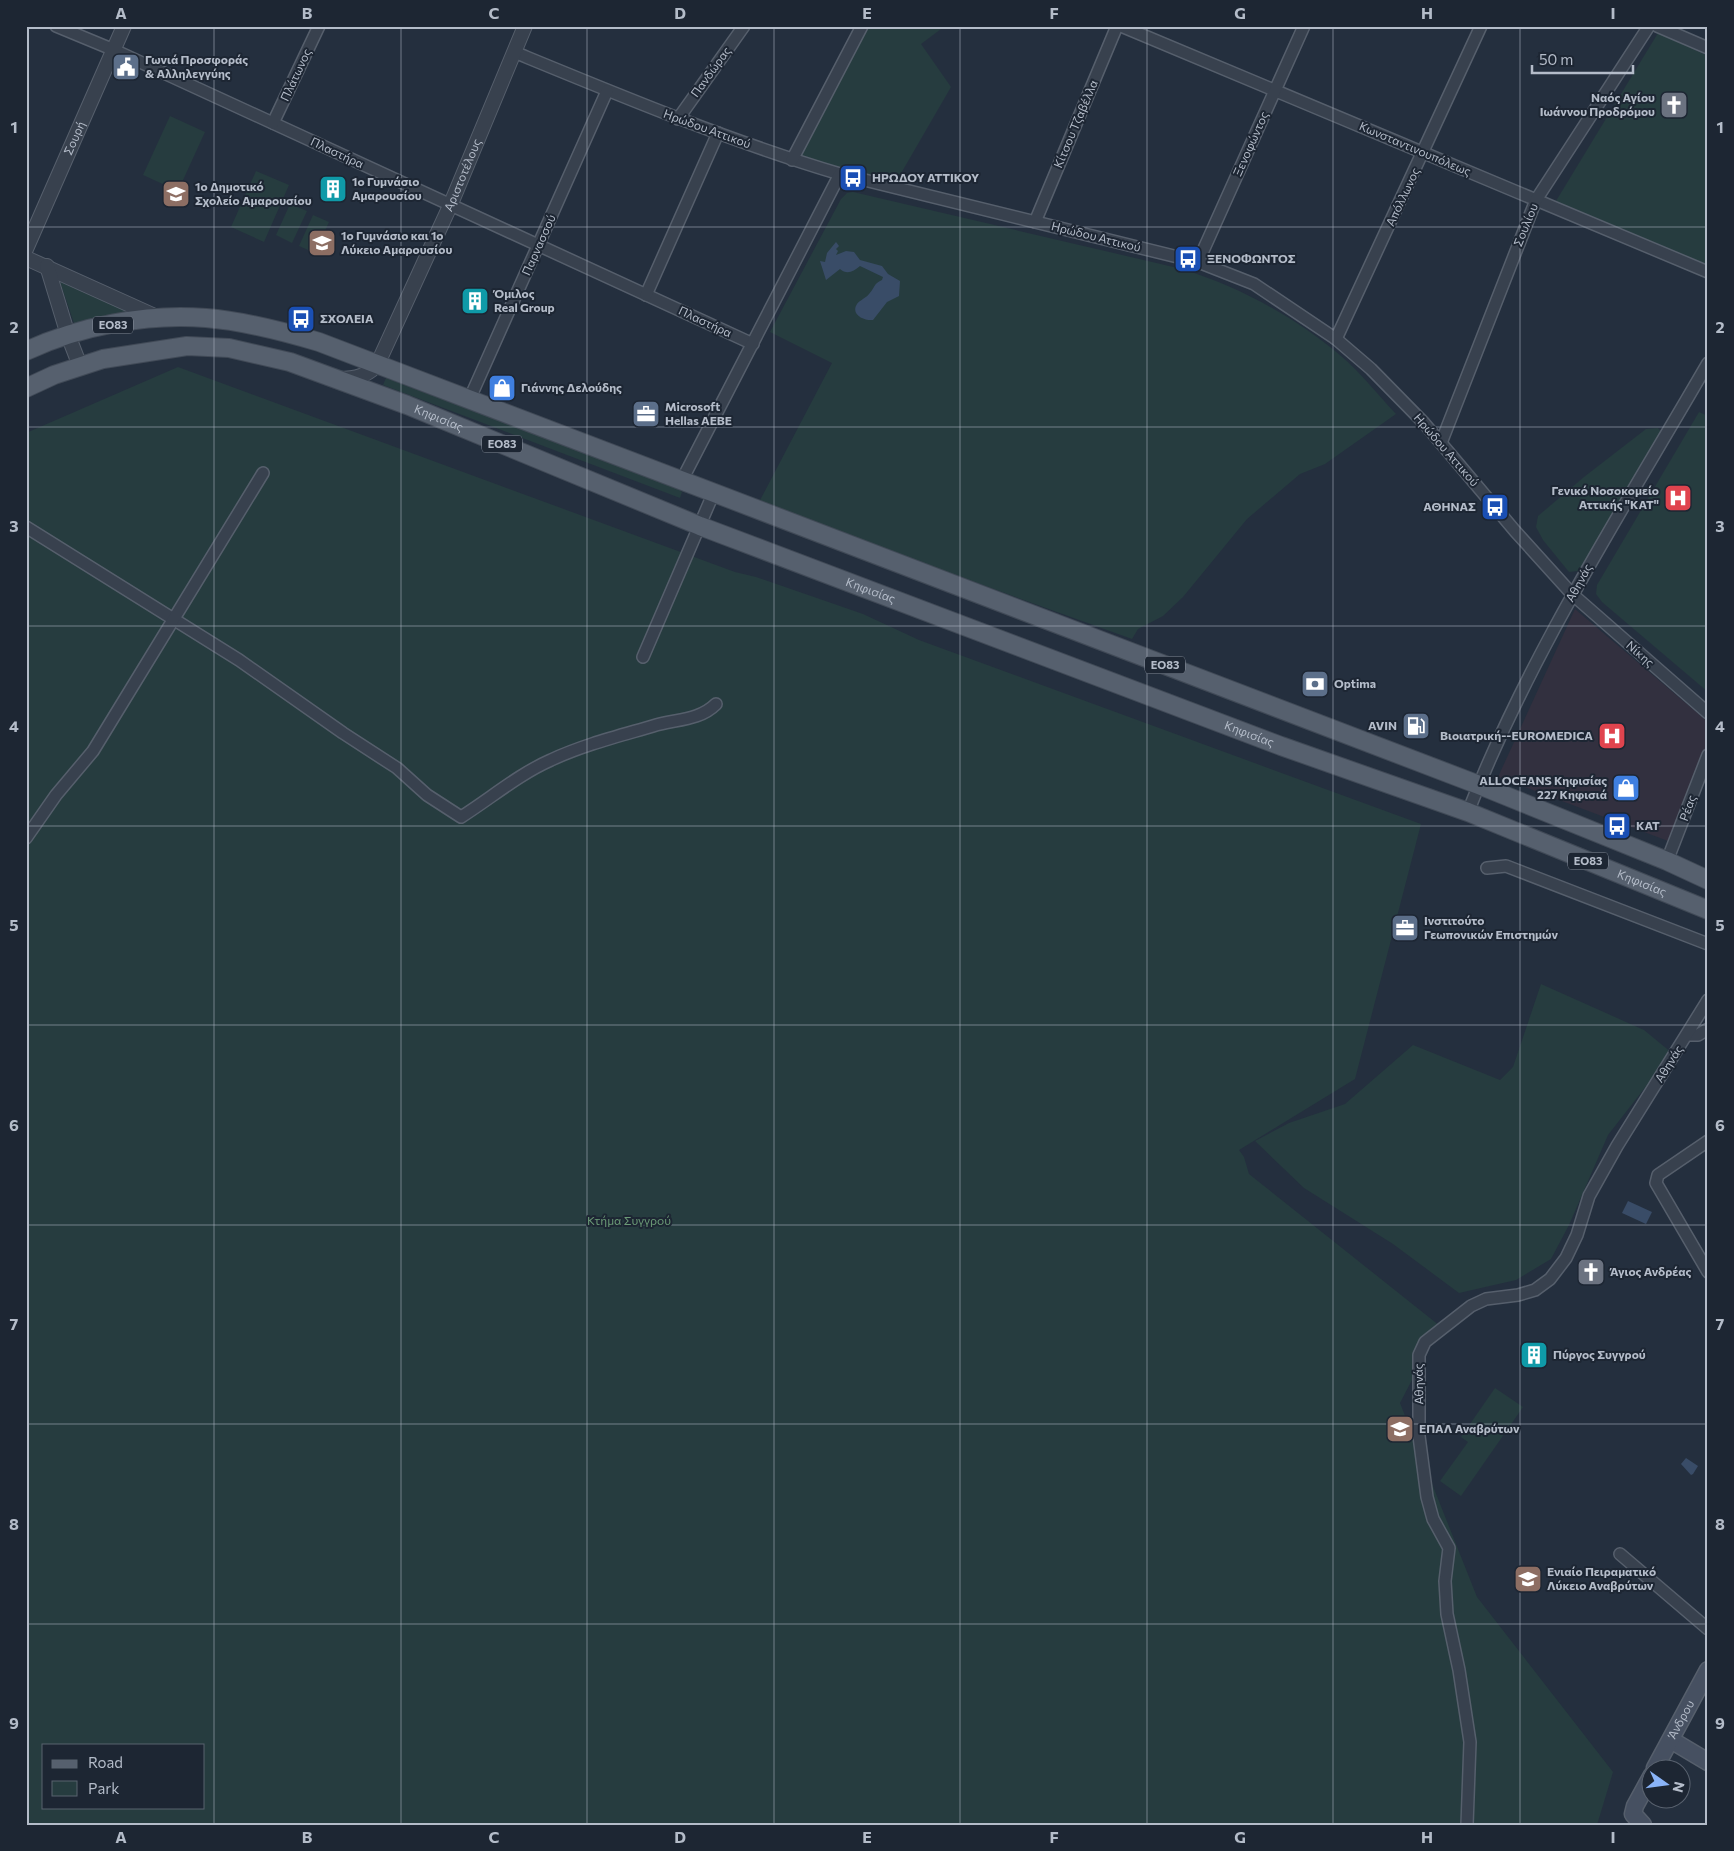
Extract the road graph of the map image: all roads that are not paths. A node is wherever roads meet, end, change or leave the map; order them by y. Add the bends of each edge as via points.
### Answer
1 (56, 26) edge
2 (124, 26) edge
3 (319, 26) edge
4 (525, 26) edge
5 (744, 26) edge
6 (862, 26) edge
7 (1117, 26) edge
8 (1121, 26) edge
9 (1304, 26) edge
10 (1481, 26) edge
11 (1649, 26) edge
12 (1657, 26) edge
13 (1708, 48) edge
14 (114, 50) junction
15 (514, 52) junction
16 (607, 91) junction
17 (1275, 91) junction
18 (678, 118) junction
19 (273, 123) junction
20 (718, 133) junction
21 (1423, 153) junction
22 (792, 160) junction
23 (840, 174) junction
24 (1536, 200) junction
25 (450, 206) junction
26 (1035, 222) junction
27 (538, 246) junction
28 (26, 249) edge
29 (26, 258) edge
30 (1198, 262) junction
31 (47, 266) junction
32 (1708, 272) edge
33 (646, 295) junction
34 (160, 318) junction
35 (68, 335) junction
36 (1336, 339) junction
37 (753, 344) junction
38 (26, 351) edge
39 (378, 363) junction
40 (1708, 363) edge
41 (80, 366) junction
42 (338, 379) junction
43 (26, 388) edge
44 (470, 398) junction
45 (1441, 443) junction
46 (263, 473) dead end
47 (682, 480) junction
48 (714, 492) junction
49 (26, 526) edge
50 (700, 526) junction
51 (1572, 594) junction
52 (174, 621) junction
53 (643, 657) dead end
54 (716, 704) dead end
55 (1708, 713) edge
56 (1708, 755) edge
57 (1479, 786) junction
58 (1468, 812) junction
59 (26, 838) edge
60 (1667, 861) junction
61 (1487, 868) dead end
62 (1708, 880) edge
63 (1708, 910) edge
64 (1708, 944) edge
65 (1708, 1000) edge
66 (1708, 1030) edge
67 (1687, 1035) junction
68 (1708, 1142) edge
69 (1708, 1272) edge
70 (1620, 1554) dead end
71 (1708, 1629) edge
72 (1708, 1670) edge
73 (1671, 1740) junction
74 (1661, 1758) edge
75 (1708, 1762) edge
76 (1642, 1792) edge
77 (1640, 1822) edge
78 (1467, 1825) edge

1 - 14 street, Πλαστήρα
2 - 14 street, Σουρή
3 - 19 street, Πλάτωνος
4 - 15 street, Αριστοτέλους
5 - 18 street, Πανδώρας
6 - 22 street
7 - 26 street, Κίτσου Τζαβέλλα
8 - 17 street, Κωνσταντινουπόλεως
9 - 17 street, Ξενοφώντος
10 - 21 street, Απόλλωνος
11 - 24 street, Σουλίου
12 - 13 street
14 - 19 street, Πλαστήρα
14 - 28 street, Σουρή
15 - 16 street, Ηρώδου Αττικού
15 - 25 street, Αριστοτέλους
16 - 18 street, Ηρώδου Αττικού
16 - 27 street, Παρνασσού
17 - 21 street, Κωνσταντινουπόλεως
17 - 30 street, Ξενοφώντος
18 - 20 street, Ηρώδου Αττικού
19 - 25 street, Πλαστήρα
20 - 22 street, Ηρώδου Αττικού
20 - 33 street
21 - 24 street, Κωνσταντινουπόλεως
21 - 36 street, Απόλλωνος
22 - 23 street, Ηρώδου Αττικού
23 - 26 street, Ηρώδου Αττικού
23 - 37 street
24 - 32 street, Κωνσταντινουπόλεως
24 - 45 street, Σουλίου
25 - 27 street, Πλαστήρα
25 - 39 street, Αριστοτέλους
26 - 30 street, Ηρώδου Αττικού
27 - 33 street, Πλαστήρα
27 - 44 street, Παρνασσού
29 - 31 street
30 - 36 street, Ηρώδου Αττικού via 1254,284
31 - 34 street
31 - 35 street
33 - 37 street, Πλαστήρα
34 - 35 main road, ΕΟ83
34 - 39 main road, ΕΟ83 via 211,318 258,327 318,342
35 - 38 main road, ΕΟ83
35 - 41 street
36 - 45 street, Ηρώδου Αττικού via 1371,369
37 - 47 street
39 - 42 street, Αριστοτέλους via 374,370 359,377
39 - 44 main road, ΕΟ83
40 - 51 street, Αθηνάς
41 - 42 main road, Κηφισίας / ΕΟ83 via 131,354 210,346 249,351
41 - 43 main road, Κηφισίας / ΕΟ83
42 - 50 main road, Κηφισίας / ΕΟ83
44 - 47 main road, ΕΟ83
45 - 51 street, Ηρώδου Αττικού
46 - 52 street
47 - 48 main road, ΕΟ83
48 - 50 street
48 - 57 main road, ΕΟ83
49 - 52 street
50 - 53 street
50 - 58 main road, Κηφισίας / ΕΟ83 via 1281,746
51 - 55 street, Νίκης
51 - 57 street, Αθηνάς
52 - 54 street via 239,660 397,768 461,817 527,772 551,760 614,737 666,722 698,717
52 - 59 street via 93,751
56 - 60 street, Ρέας
57 - 58 street, Αθηνάς
57 - 60 main road, ΕΟ83
58 - 63 main road, Κηφισίας / ΕΟ83
60 - 62 main road, ΕΟ83
61 - 64 street via 1506,866
65 - 67 street, Αθηνάς
66 - 67 street via 1698,1035
67 - 78 street, Αθηνάς via 1612,1154 1589,1196 1566,1258 1550,1279 1535,1290 1486,1299 1471,1306 1425,1342 1419,1355 1419,1436 1426,1497 1433,1519 1450,1548 1445,1582 1447,1614 1470,1742
68 - 69 street via 1656,1179
70 - 71 street
72 - 73 main road, Άνδρου
73 - 74 main road, Άνδρου
73 - 75 main road
76 - 77 main road via 1633,1814

